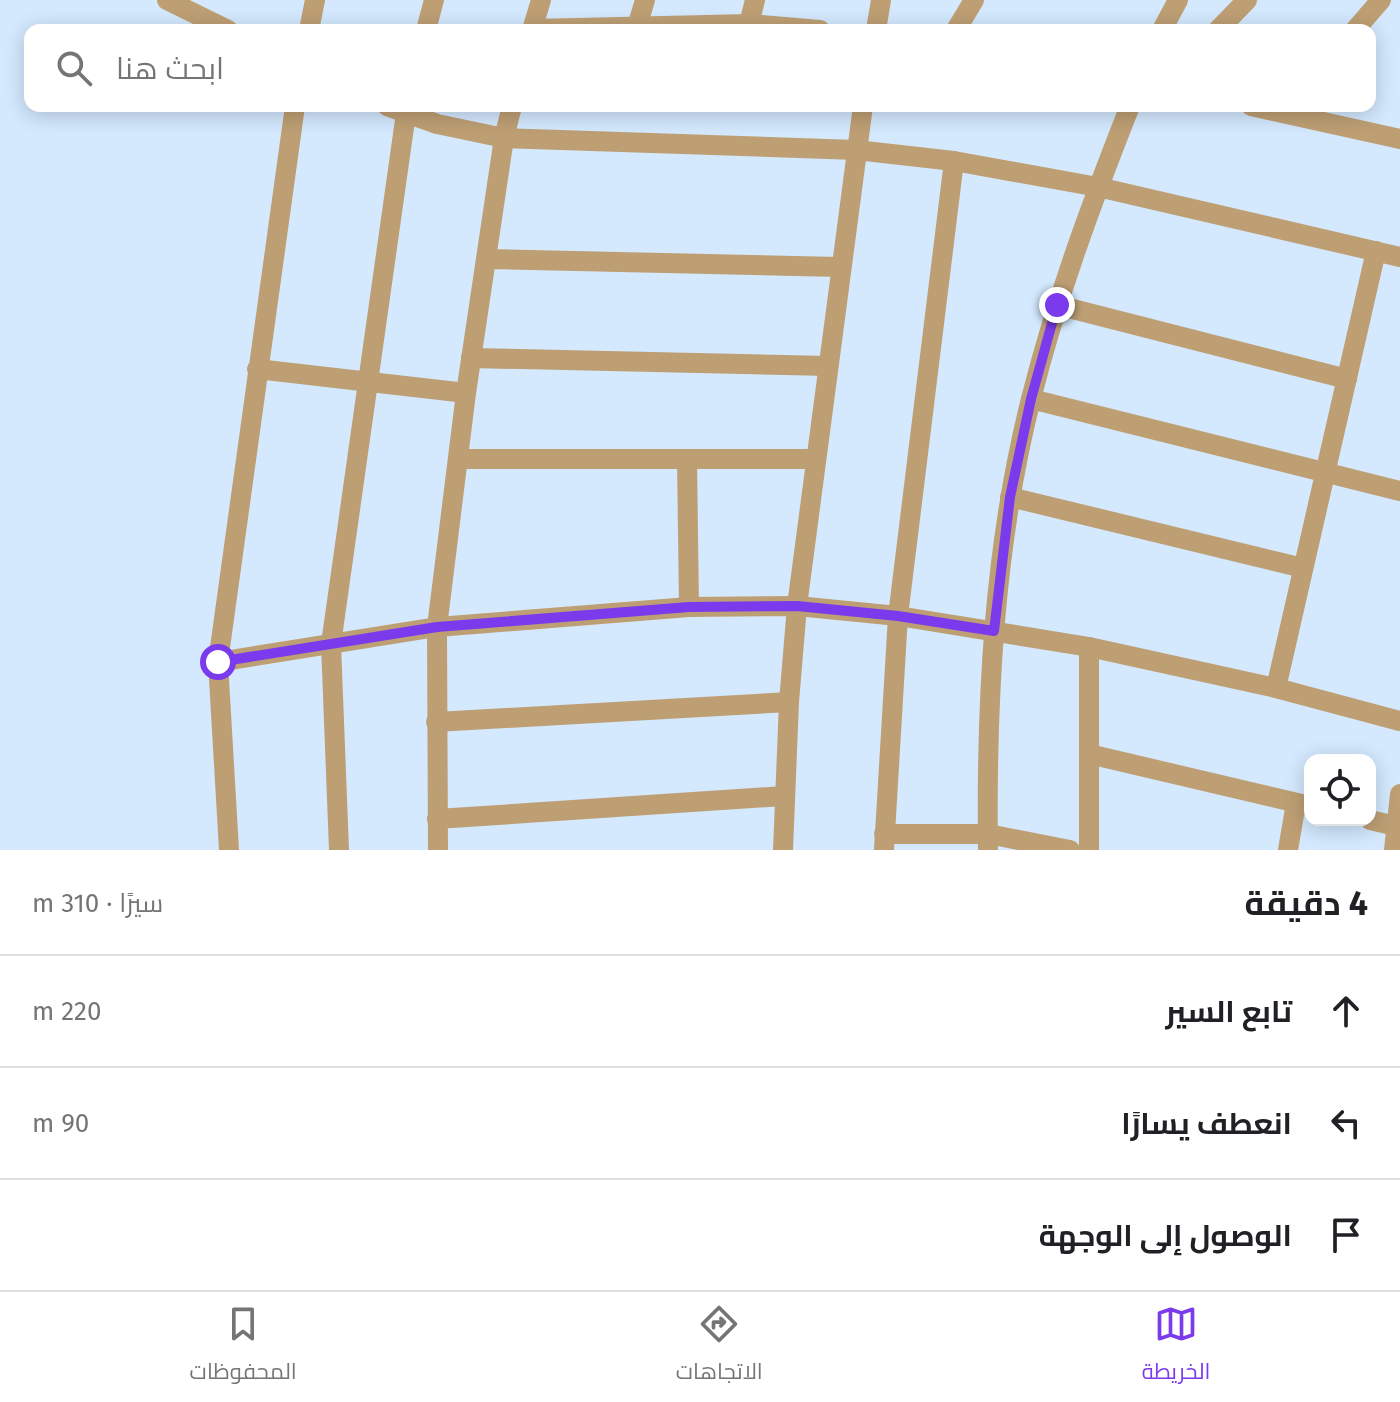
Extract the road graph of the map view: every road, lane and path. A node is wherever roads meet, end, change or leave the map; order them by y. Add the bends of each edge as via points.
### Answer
1 (167, 0) edge
2 (315, 0) edge
3 (434, 0) edge
4 (541, 0) edge
5 (645, 0) edge
6 (755, 0) edge
7 (881, 0) edge
8 (974, 0) edge
9 (1178, 0) edge
10 (1247, 0) edge
11 (1381, 0) edge
12 (216, 24) edge
13 (310, 24) edge
14 (428, 24) edge
15 (534, 24) edge
16 (638, 24) edge
17 (749, 24) edge
18 (877, 24) edge
19 (960, 24) edge
20 (1165, 24) edge
21 (1224, 24) edge
22 (1360, 24) edge
23 (294, 112) edge
24 (400, 112) edge
25 (409, 112) edge
26 (510, 112) edge
27 (862, 112) edge
28 (1128, 112) edge
29 (1296, 112) edge
30 (1397, 135) edge
31 (504, 138) junction
32 (856, 150) junction
33 (954, 161) junction
34 (1098, 187) junction
35 (1376, 251) junction
36 (1400, 257) edge
37 (486, 259) junction
38 (840, 267) junction
39 (1057, 305) junction
40 (471, 358) junction
41 (828, 366) junction
42 (257, 369) junction
43 (1347, 379) junction
44 (367, 382) junction
45 (466, 393) junction
46 (1031, 399) junction
47 (458, 459) junction
48 (687, 459) junction
49 (816, 459) junction
50 (1325, 473) junction
51 (1400, 491) edge
52 (1010, 497) junction
53 (1303, 568) junction
54 (797, 606) junction
55 (689, 607) junction
56 (898, 616) junction
57 (437, 627) junction
58 (994, 631) junction
59 (331, 644) junction
60 (1089, 647) junction
61 (218, 662) junction
62 (1276, 688) junction
63 (789, 702) junction
64 (1400, 721) edge
65 (436, 722) junction
66 (1089, 754) junction
67 (1400, 794) edge
68 (784, 796) junction
69 (1303, 804) edge
70 (437, 819) junction
71 (1376, 821) edge
72 (1398, 826) edge
73 (884, 842) edge
74 (988, 842) edge
75 (229, 850) edge
76 (339, 850) edge
77 (438, 850) edge
78 (783, 850) edge
79 (1070, 850) edge
80 (1089, 850) edge
81 (1288, 850) edge
82 (1394, 850) edge

1 - 12 street
2 - 13 street
3 - 14 street
4 - 15 street
5 - 16 street
6 - 17 street
7 - 18 street
8 - 19 street
9 - 20 street
10 - 21 street
11 - 22 street
23 - 42 street
24 - 44 street
25 - 31 street
26 - 31 street
27 - 32 street
28 - 34 street
29 - 30 street
31 - 32 street
31 - 37 street
32 - 33 street
32 - 38 street
33 - 34 street
33 - 56 street
34 - 35 street
34 - 39 street
35 - 36 street
35 - 43 street
37 - 38 street
37 - 40 street
38 - 41 street
39 - 43 street
39 - 46 street
40 - 41 street
40 - 45 street
41 - 49 street
42 - 44 street
42 - 61 street
43 - 50 street
44 - 45 street
44 - 59 street
45 - 47 street
46 - 50 street
46 - 52 street
47 - 48 street
47 - 57 street
48 - 49 street
48 - 55 street
49 - 54 street
50 - 51 street
50 - 53 street
52 - 53 street
52 - 58 street
53 - 62 street
54 - 55 street
54 - 56 street
54 - 63 street
55 - 57 street
56 - 58 street
56 - 73 street
57 - 59 street
57 - 65 street
58 - 60 street
58 - 74 street
59 - 61 street
59 - 76 street
60 - 62 street
60 - 66 street
61 - 75 street
62 - 64 street
63 - 65 street
63 - 68 street
65 - 70 street
66 - 69 street
66 - 80 street
67 - 72 street
68 - 70 street
68 - 78 street
69 - 81 street
70 - 77 street
71 - 72 street
72 - 82 street
73 - 74 street
74 - 79 street

